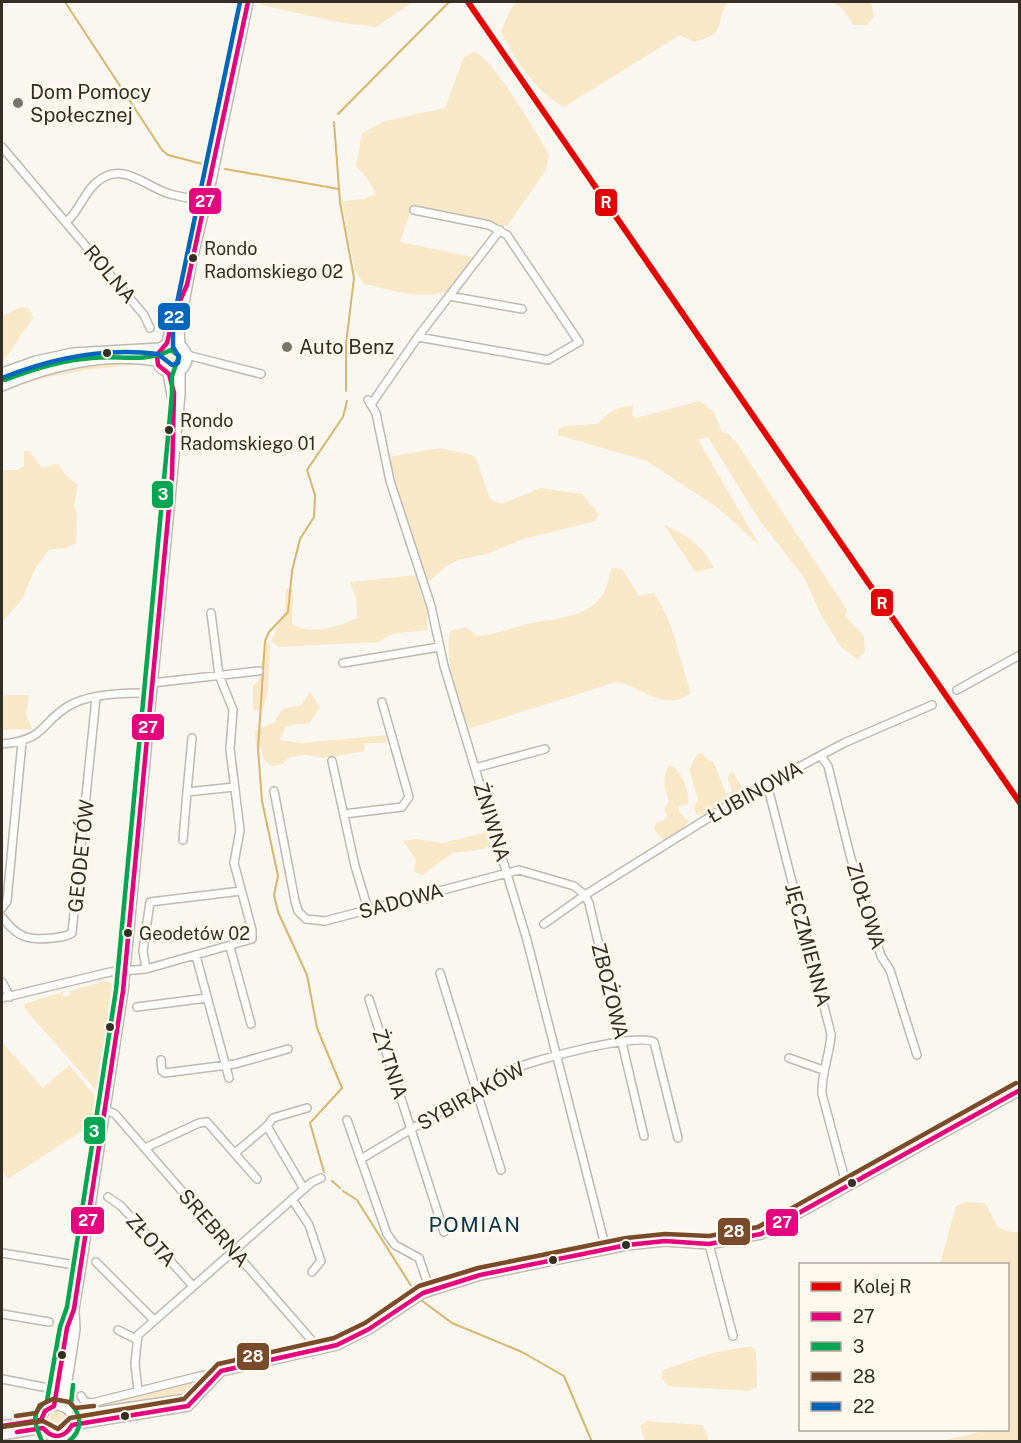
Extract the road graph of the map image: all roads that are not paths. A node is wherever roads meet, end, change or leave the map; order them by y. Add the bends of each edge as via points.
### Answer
1 (248, 2) edge
2 (2, 147) edge
3 (207, 202) junction
4 (414, 210) dead end
5 (66, 222) junction
6 (500, 230) junction
7 (187, 285) junction
8 (449, 296) junction
9 (522, 309) dead end
10 (150, 328) dead end
11 (418, 337) junction
12 (180, 345) junction
13 (164, 346) junction
14 (187, 355) junction
15 (157, 361) junction
16 (180, 371) junction
17 (2, 373) edge
18 (168, 373) junction
19 (261, 374) dead end
20 (2, 386) edge
21 (176, 424) junction
22 (212, 613) dead end
23 (439, 647) junction
24 (1020, 655) edge
25 (343, 663) dead end
26 (259, 671) dead end
27 (219, 675) junction
28 (152, 688) junction
29 (957, 690) dead end
30 (96, 698) junction
31 (382, 702) dead end
32 (932, 705) dead end
33 (192, 738) dead end
34 (22, 742) junction
35 (2, 744) edge
36 (545, 749) dead end
37 (821, 756) junction
38 (332, 761) dead end
39 (475, 768) junction
40 (766, 784) junction
41 (234, 787) junction
42 (274, 791) dead end
43 (187, 792) junction
44 (344, 814) junction
45 (183, 840) dead end
46 (507, 872) junction
47 (241, 891) junction
48 (585, 894) junction
49 (2, 908) edge
50 (368, 909) junction
51 (2, 917) edge
52 (544, 924) dead end
53 (230, 947) junction
54 (196, 956) junction
55 (146, 969) junction
56 (125, 972) junction
57 (440, 973) dead end
58 (2, 982) edge
59 (10, 997) junction
60 (2, 998) edge
61 (207, 998) junction
62 (369, 999) dead end
63 (136, 1007) dead end
64 (251, 1024) dead end
65 (622, 1040) junction
66 (288, 1049) dead end
67 (917, 1055) dead end
68 (557, 1057) junction
69 (789, 1058) dead end
70 (161, 1060) dead end
71 (226, 1065) junction
72 (823, 1070) junction
73 (229, 1078) dead end
74 (1020, 1090) edge
75 (476, 1091) junction
76 (307, 1108) dead end
77 (106, 1110) junction
78 (347, 1120) dead end
79 (267, 1126) junction
80 (410, 1129) junction
81 (645, 1136) dead end
82 (678, 1138) dead end
83 (145, 1148) junction
84 (235, 1152) junction
85 (361, 1159) junction
86 (501, 1170) dead end
87 (321, 1178) dead end
88 (257, 1179) dead end
89 (847, 1187) junction
90 (304, 1189) junction
91 (108, 1197) dead end
92 (292, 1199) junction
93 (444, 1232) dead end
94 (709, 1244) junction
95 (606, 1249) junction
96 (233, 1250) junction
97 (2, 1253) edge
98 (96, 1262) dead end
99 (81, 1266) junction
100 (312, 1272) dead end
101 (192, 1285) junction
102 (430, 1290) junction
103 (2, 1314) edge
104 (154, 1320) junction
105 (49, 1322) dead end
106 (118, 1330) dead end
107 (733, 1336) dead end
108 (136, 1339) junction
109 (320, 1350) junction
110 (213, 1378) junction
111 (2, 1379) edge
112 (43, 1387) dead end
113 (138, 1391) junction
114 (81, 1396) dead end
115 (59, 1407) junction
116 (72, 1421) junction
117 (42, 1424) junction
118 (2, 1426) edge
119 (2, 1435) edge
120 (55, 1439) edge

1 - 3 street
2 - 5 street, ROLNA
3 - 5 street via 170,194 131,175 115,174 94,183 75,215
3 - 7 street
4 - 6 street
5 - 10 street, ROLNA via 144,315
6 - 8 street
6 - 11 street via 579,342 548,360
7 - 12 street
7 - 13 street
8 - 9 street
8 - 11 street
11 - 23 street, ŻNIWNA via 370,402 381,432 390,481 431,606
12 - 13 street
12 - 14 street
13 - 15 street
13 - 17 street via 73,353
14 - 16 street
14 - 19 street
15 - 18 street
15 - 20 street via 120,359 74,364
16 - 18 street
16 - 21 street
18 - 21 street
21 - 28 street
22 - 27 street
23 - 25 street
23 - 39 street, ŻNIWNA
24 - 29 street
26 - 27 street
27 - 28 street
27 - 41 street via 233,710 230,749
28 - 30 street
28 - 56 street
30 - 34 street via 66,708 37,735
30 - 51 street, GEODETÓW via 72,933 27,939 16,934
31 - 44 street via 409,797 402,807
32 - 37 street, ŁUBINOWA
33 - 43 street
34 - 35 street
34 - 49 street via 7,902
36 - 39 street
37 - 40 street, ŁUBINOWA
37 - 67 street, ZIOŁOWA via 828,766 881,956 890,970
38 - 44 street
39 - 46 street, ŻNIWNA
40 - 48 street, ŁUBINOWA
40 - 72 street, JĘCZMIENNA via 831,1034
41 - 43 street
41 - 47 street via 240,830 233,859
42 - 50 street, SADOWA via 298,911 315,922
43 - 45 street
44 - 50 street
46 - 48 street via 522,871 573,886
46 - 50 street, SADOWA
46 - 68 street, ŻNIWNA
47 - 53 street via 252,930 249,941
47 - 55 street via 150,902 142,951
48 - 52 street
48 - 65 street, ZBOŻOWA
53 - 54 street
53 - 64 street
54 - 55 street
54 - 61 street
55 - 56 street
56 - 59 street via 110,972
56 - 77 street
57 - 75 street
58 - 59 street
59 - 60 street
61 - 63 street
61 - 71 street
62 - 80 street, ŻYTNIA
65 - 68 street, SYBIRAKÓW
65 - 81 street, ZBOŻOWA
65 - 82 street, SYBIRAKÓW via 654,1042
66 - 71 street
68 - 75 street, SYBIRAKÓW via 518,1066
68 - 95 street, ŻNIWNA
69 - 72 street
70 - 71 street via 165,1073
71 - 73 street
72 - 89 street, JĘCZMIENNA via 826,1113
74 - 89 street
75 - 80 street, SYBIRAKÓW
75 - 86 street
76 - 79 street via 277,1116
77 - 83 street, SREBRNA via 115,1114
77 - 99 street
78 - 85 street
79 - 84 street
79 - 90 street
80 - 85 street, SYBIRAKÓW
80 - 93 street, ŻYTNIA
83 - 84 street via 207,1122
83 - 96 street, SREBRNA
84 - 88 street
85 - 102 street via 387,1234 400,1248 419,1258
87 - 90 street
89 - 94 street via 761,1234
90 - 92 street
91 - 101 street, ZŁOTA via 121,1206
92 - 96 street
92 - 100 street via 309,1225 321,1261
94 - 95 street via 658,1241
94 - 107 street
95 - 102 street via 502,1269
96 - 101 street
96 - 109 street, SREBRNA
97 - 99 street
98 - 104 street
99 - 115 street via 75,1329
101 - 104 street
102 - 109 street via 358,1335
103 - 105 street
104 - 108 street
106 - 108 street
108 - 113 street
109 - 110 street via 221,1371
110 - 113 street via 200,1376
110 - 116 street via 188,1406 176,1410
111 - 112 street
113 - 114 street via 92,1403
115 - 116 street
115 - 117 street via 45,1411
116 - 120 street via 68,1433
117 - 118 street
117 - 119 street
117 - 120 street

